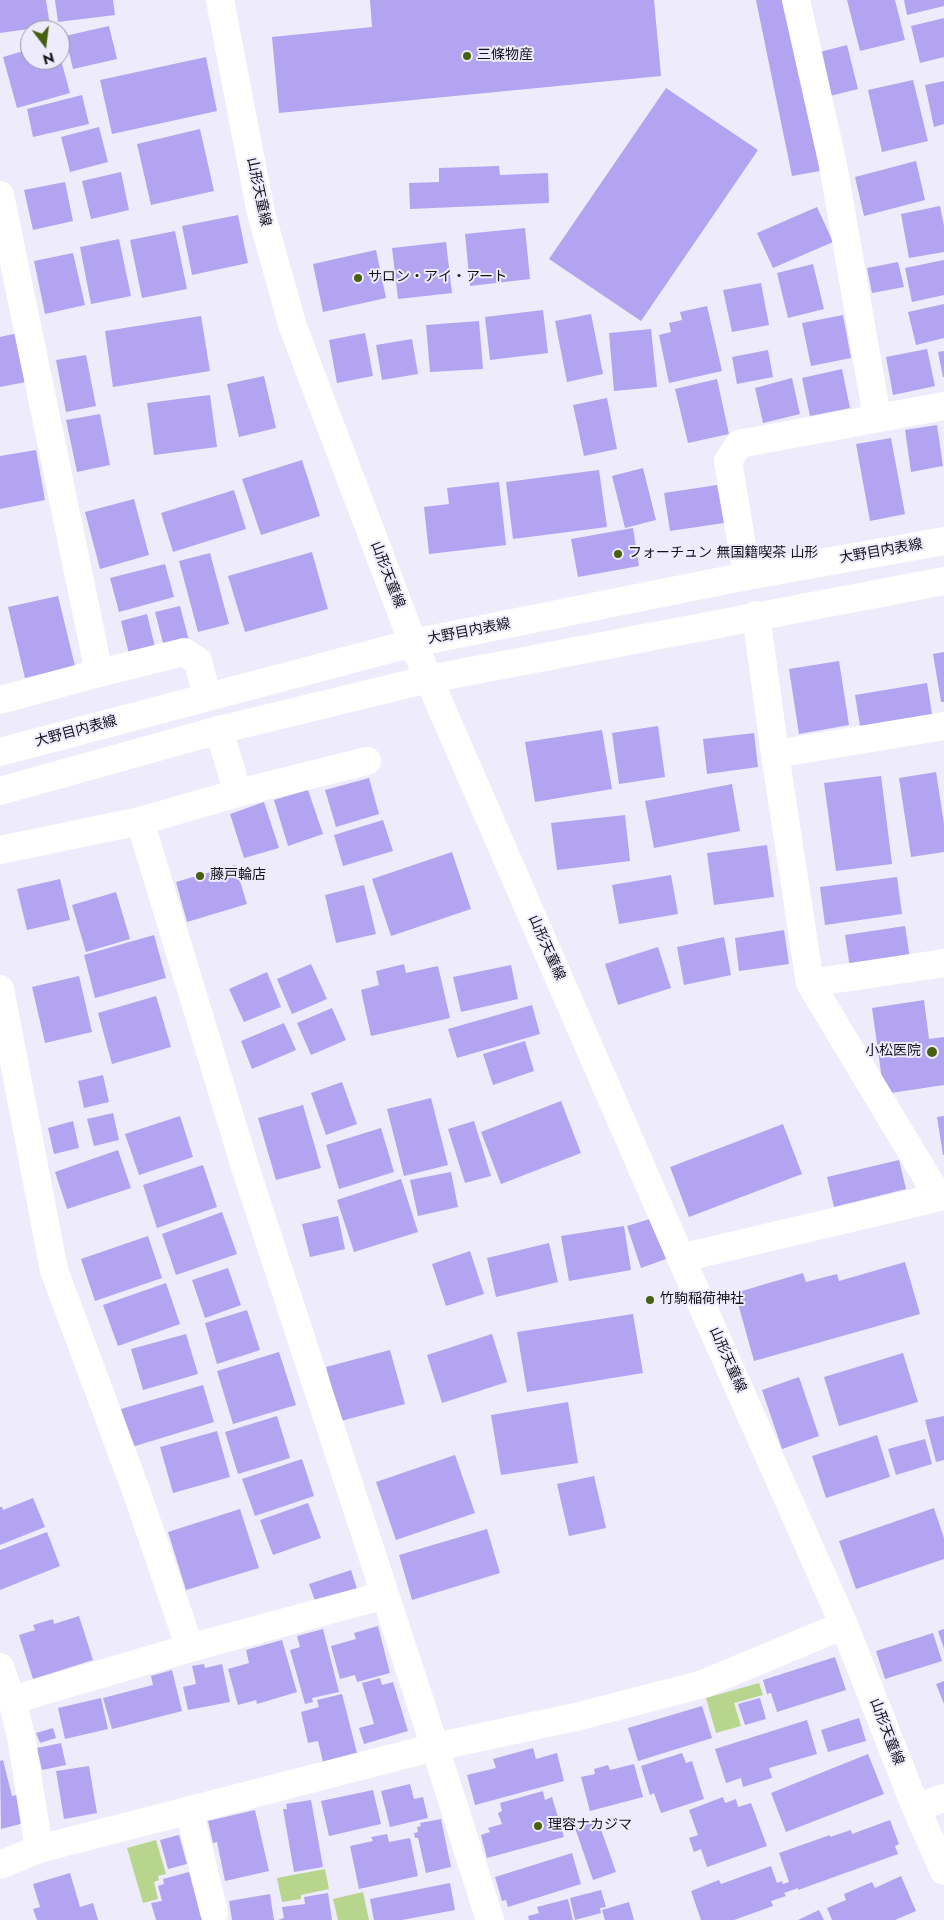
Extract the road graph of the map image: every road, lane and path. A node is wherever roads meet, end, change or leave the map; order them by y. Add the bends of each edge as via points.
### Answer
1 (220, 0) edge
2 (796, 0) edge
3 (0, 194) edge
4 (944, 406) edge
5 (876, 417) junction
6 (944, 540) edge
7 (747, 576) junction
8 (944, 581) edge
9 (756, 615) junction
10 (412, 643) junction
11 (99, 673) junction
12 (429, 679) junction
13 (208, 697) junction
14 (0, 700) edge
15 (944, 726) edge
16 (219, 730) junction
17 (0, 752) edge
18 (775, 754) junction
19 (367, 761) dead end
20 (0, 791) edge
21 (238, 793) junction
22 (140, 821) junction
23 (0, 850) edge
24 (944, 963) edge
25 (810, 983) junction
26 (0, 989) edge
27 (941, 1196) edge
28 (681, 1258) junction
29 (385, 1595) junction
30 (844, 1625) junction
31 (190, 1648) junction
32 (0, 1667) edge
33 (12, 1700) junction
34 (436, 1747) junction
35 (944, 1798) edge
36 (916, 1808) junction
37 (189, 1810) junction
38 (39, 1849) junction
39 (0, 1865) edge
40 (944, 1871) edge
41 (214, 1912) dead end
42 (490, 1920) edge

1 - 10 main road, 山形天童線 via 261,214 293,327
2 - 5 main road via 833,165
3 - 11 main road
4 - 5 main road
5 - 7 main road via 739,444 728,461
6 - 7 main road, 大野目内表線
7 - 10 main road, 大野目内表線
8 - 9 main road
9 - 12 main road
9 - 18 main road
10 - 12 main road, 山形天童線
10 - 13 main road, 大野目内表線
11 - 13 main road via 184,652 198,660
11 - 14 main road
12 - 16 main road
12 - 28 main road, 山形天童線
13 - 17 main road, 大野目内表線
15 - 18 main road
16 - 20 main road
16 - 21 main road
18 - 25 main road
19 - 21 main road
21 - 22 main road
22 - 23 main road
22 - 29 main road via 249,1179
24 - 25 main road
25 - 27 main road
26 - 31 main road via 54,1270 138,1496
27 - 28 main road
28 - 30 main road, 山形天童線
29 - 31 main road
29 - 34 main road
30 - 34 main road via 703,1684 580,1716
30 - 36 main road, 山形天童線
31 - 33 main road
32 - 33 main road
33 - 38 main road
34 - 37 main road
34 - 42 main road
35 - 36 main road
36 - 40 main road, 山形天童線
37 - 38 main road
37 - 41 main road
38 - 39 main road

